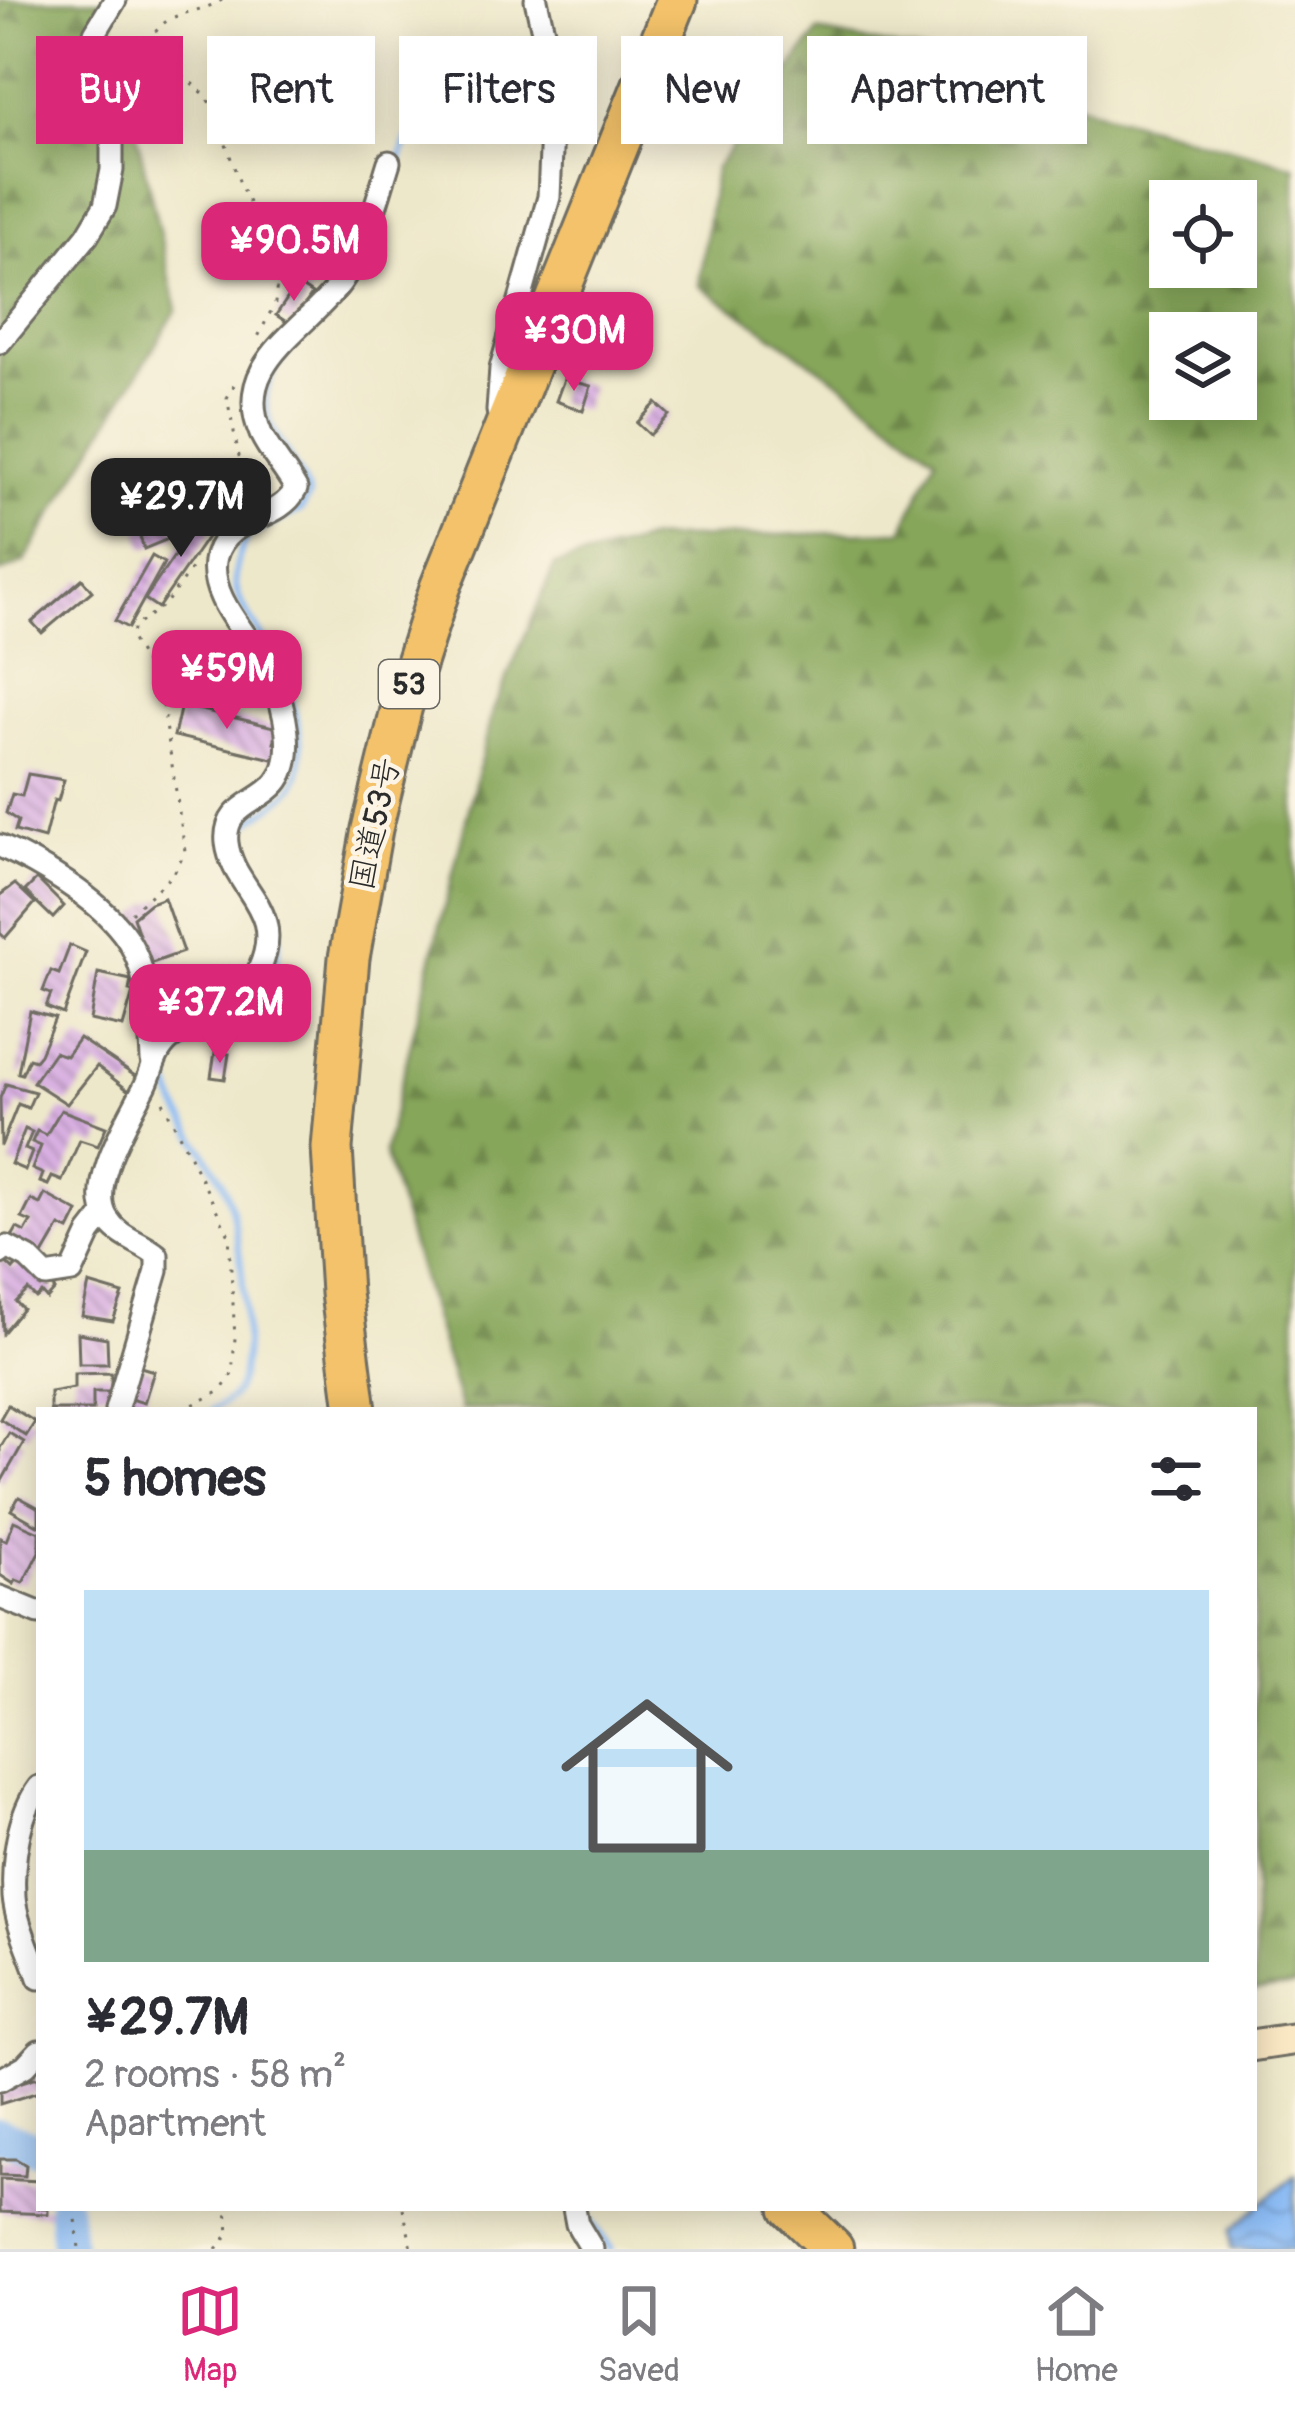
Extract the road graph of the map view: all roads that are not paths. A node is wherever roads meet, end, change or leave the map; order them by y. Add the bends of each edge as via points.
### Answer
1 (115, 0) edge
2 (536, 0) edge
3 (677, 0) edge
4 (389, 162) dead end
5 (0, 342) edge
6 (496, 452) junction
7 (0, 846) edge
8 (152, 1060) junction
9 (104, 1215) junction
10 (0, 1253) edge
11 (117, 1407) edge
12 (356, 1407) edge
13 (0, 1597) edge
14 (36, 1612) edge
15 (36, 1791) edge
16 (36, 1969) edge
17 (1295, 2038) edge
18 (1257, 2044) edge
19 (36, 2054) edge
20 (0, 2080) edge
21 (575, 2211) edge
22 (794, 2211) edge
23 (592, 2249) edge
24 (833, 2249) edge

1 - 5 street via 95,33 90,64 112,142 105,206
2 - 6 street via 549,58 548,197 501,368
3 - 6 highway, 国道53号 / 53
4 - 8 street via 358,257 270,354 253,396 262,438 296,489 290,501 232,527 214,571 272,676 284,717 283,772 274,787 242,805 227,842 263,911 259,970 241,995 171,1038
6 - 12 highway, 国道53号 / 53 via 420,645 349,958 332,1148
7 - 8 street via 39,864 118,928 139,964
8 - 9 street via 120,1128 102,1192
9 - 10 street via 72,1272 46,1276 7,1247
9 - 11 street via 122,1236 158,1255
13 - 14 street
15 - 16 street via 17,1846 14,1900
17 - 18 street
19 - 20 street
21 - 23 street
22 - 24 highway

